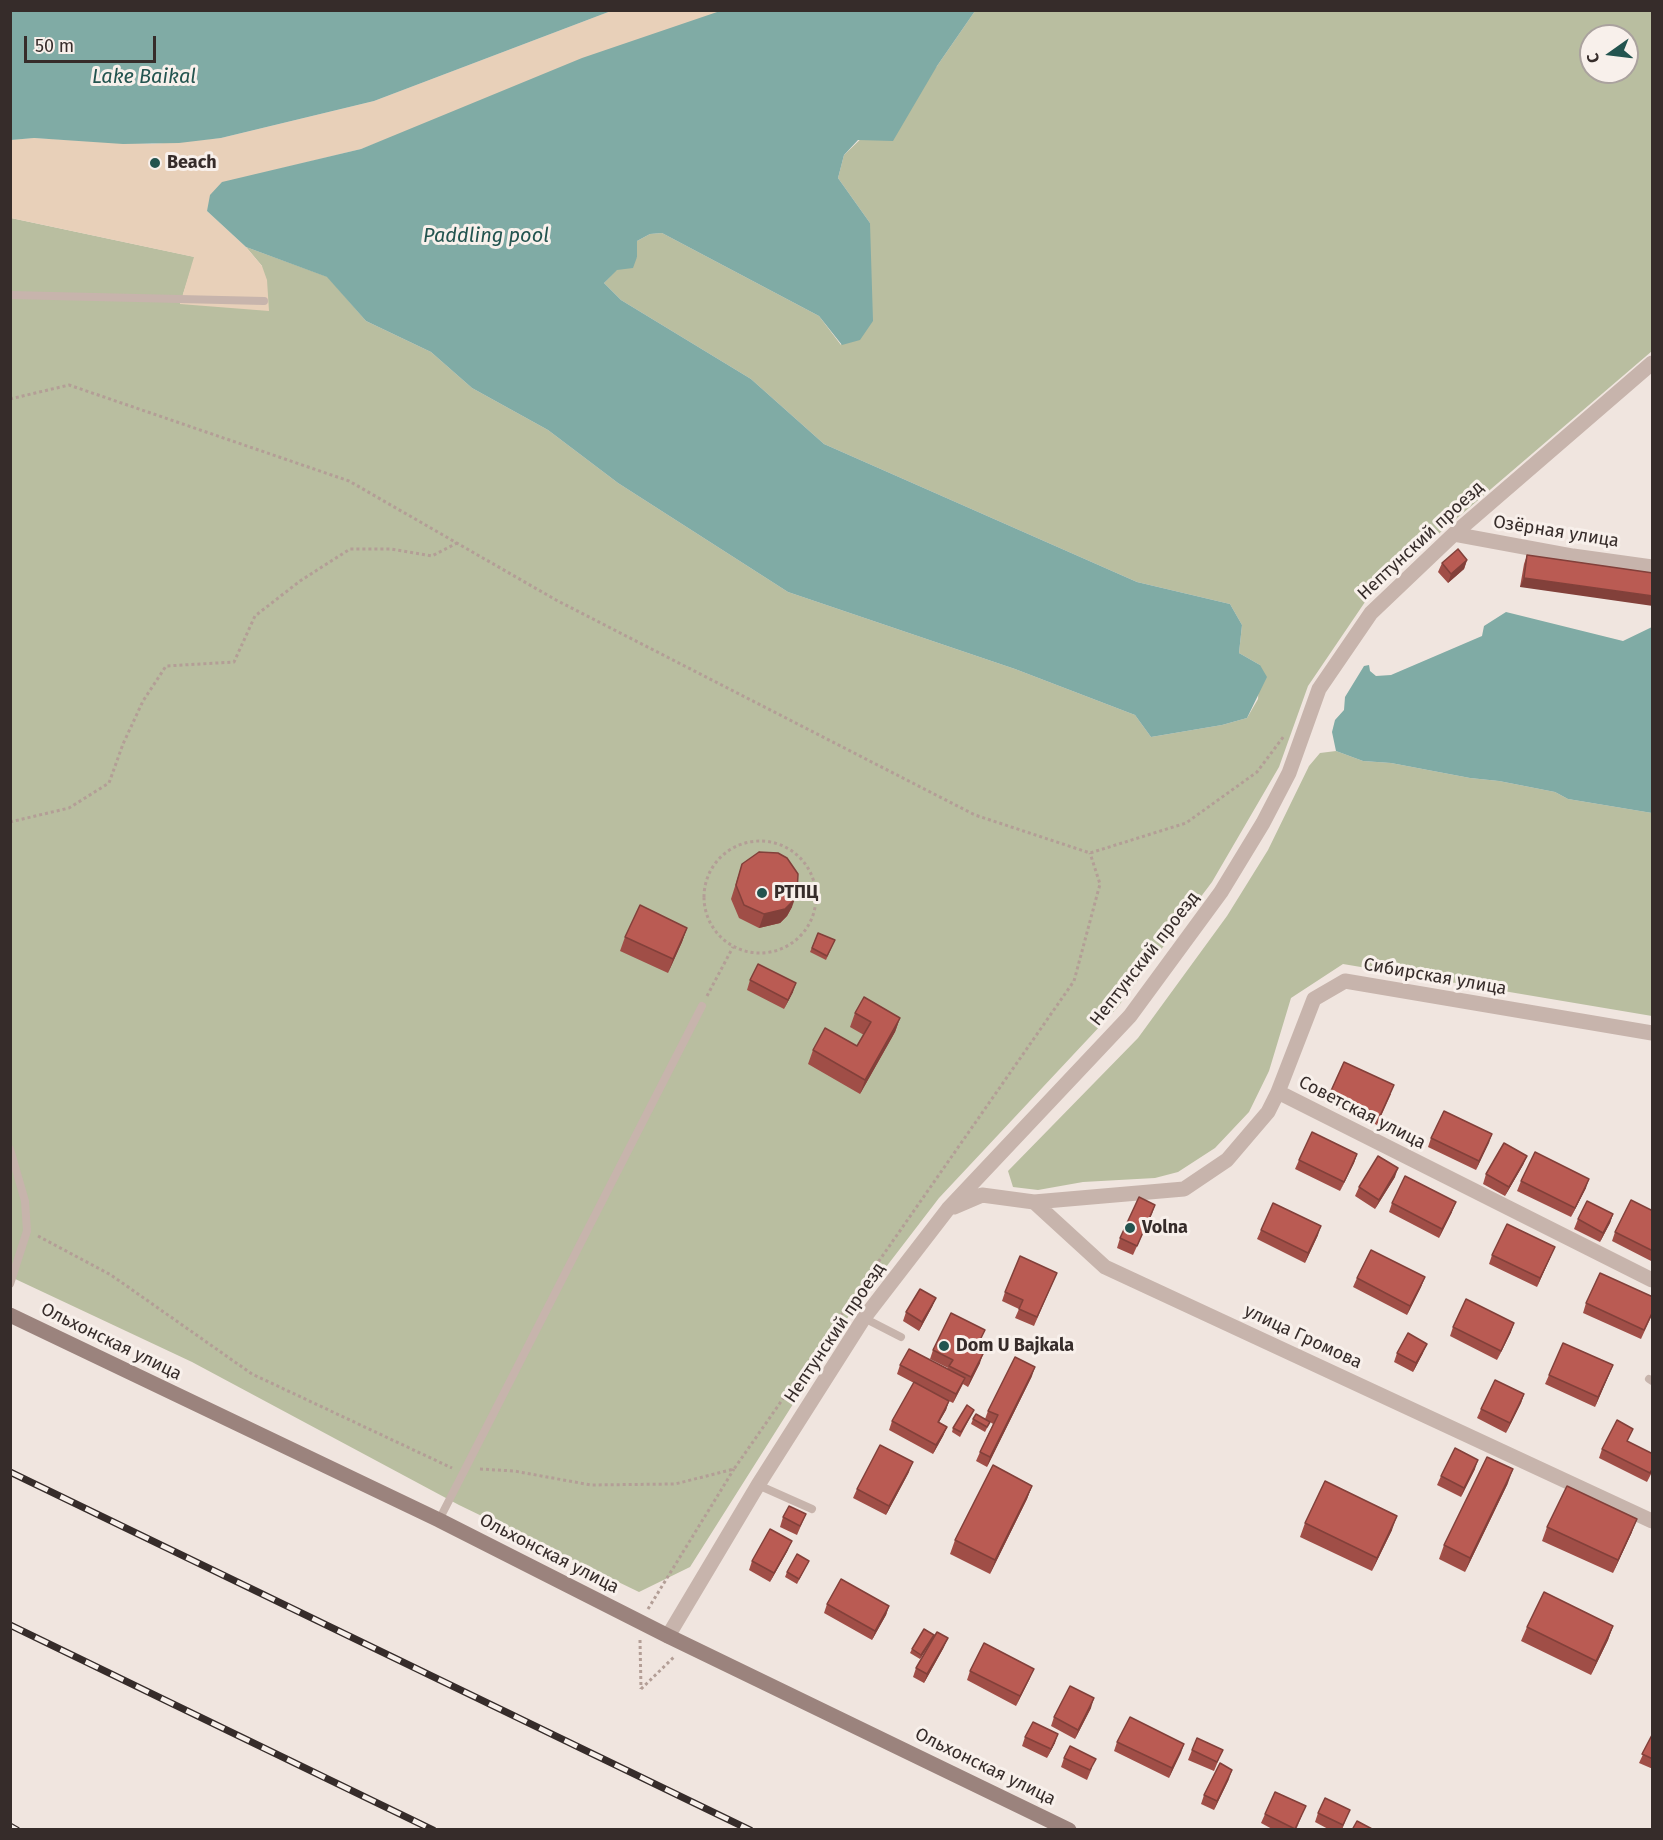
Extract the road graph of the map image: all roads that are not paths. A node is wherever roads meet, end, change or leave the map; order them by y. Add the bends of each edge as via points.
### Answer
1 (10, 295) edge
2 (264, 301) dead end
3 (1653, 363) edge
4 (1454, 534) junction
5 (1653, 567) edge
6 (702, 1006) road end
7 (1653, 1033) edge
8 (1278, 1092) junction
9 (10, 1149) edge
10 (1034, 1202) junction
11 (948, 1209) junction
12 (1653, 1280) edge
13 (10, 1284) edge
14 (10, 1315) edge
15 (864, 1318) junction
16 (901, 1337) dead end
17 (758, 1485) junction
18 (812, 1509) dead end
19 (438, 1520) junction
20 (1653, 1521) edge
21 (669, 1636) junction
22 (1069, 1830) edge

1 - 2 lane
3 - 4 street, Нептунский проезд
4 - 5 street, Озёрная улица
4 - 11 street, Нептунский проезд via 1371,613 1319,689 1289,773 1263,823 1221,892 1130,1016
6 - 19 lane
7 - 8 street, Сибирская улица via 1345,981 1314,999
8 - 10 street, Советская улица via 1269,1112 1227,1160 1184,1189
8 - 12 street, Советская улица
9 - 13 lane via 25,1201 27,1231
10 - 11 street via 982,1195
10 - 20 street, улица Громова via 1105,1267
11 - 15 street, Нептунский проезд
14 - 19 street, Ольхонская улица
15 - 16 lane
15 - 17 street, Нептунский проезд
17 - 18 lane
17 - 21 street, Нептунский проезд
19 - 21 street, Ольхонская улица
21 - 22 street, Ольхонская улица

